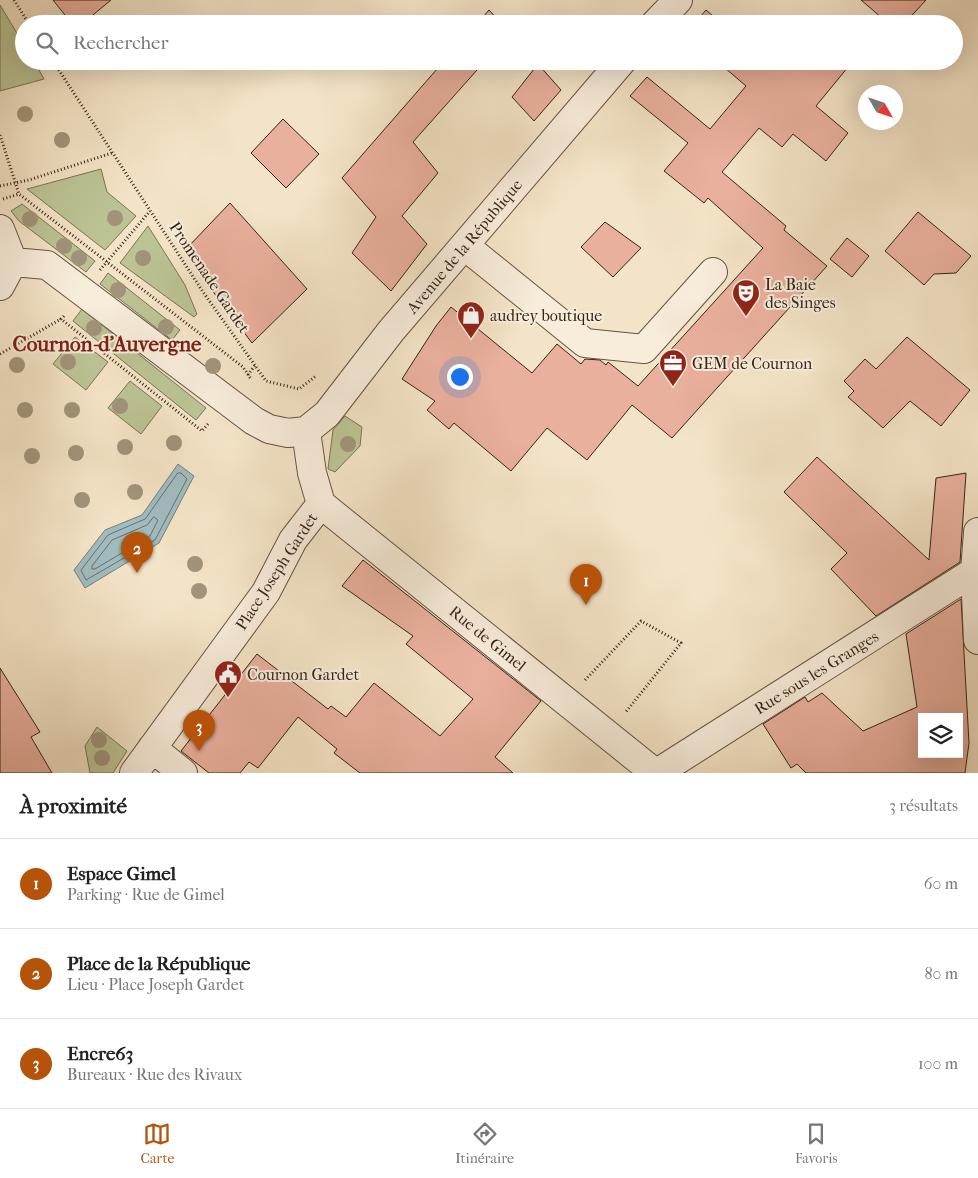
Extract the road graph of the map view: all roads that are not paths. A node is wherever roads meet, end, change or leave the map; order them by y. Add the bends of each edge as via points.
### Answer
1 (678, 0) edge
2 (664, 15) edge
3 (614, 70) edge
4 (0, 229) edge
5 (465, 246) junction
6 (13, 262) junction
7 (713, 272) dead end
8 (0, 286) edge
9 (306, 430) junction
10 (321, 504) junction
11 (978, 532) edge
12 (975, 571) junction
13 (978, 640) edge
14 (152, 748) junction
15 (134, 773) edge
16 (184, 773) edge
17 (656, 773) edge

1 - 2 street
3 - 5 street, Avenue de la République
4 - 6 street
5 - 7 street via 585,343 644,349
5 - 9 street, Avenue de la République via 391,331 327,414
6 - 8 street
6 - 9 street via 47,265 254,421 288,434
9 - 10 street, Place Joseph Gardet via 312,473
10 - 14 street, Place Joseph Gardet via 293,540 266,592
10 - 17 street, Rue de Gimel
11 - 12 street
12 - 13 street
12 - 17 street, Rue sous les Granges
14 - 15 street, Place Joseph Gardet
14 - 16 street

